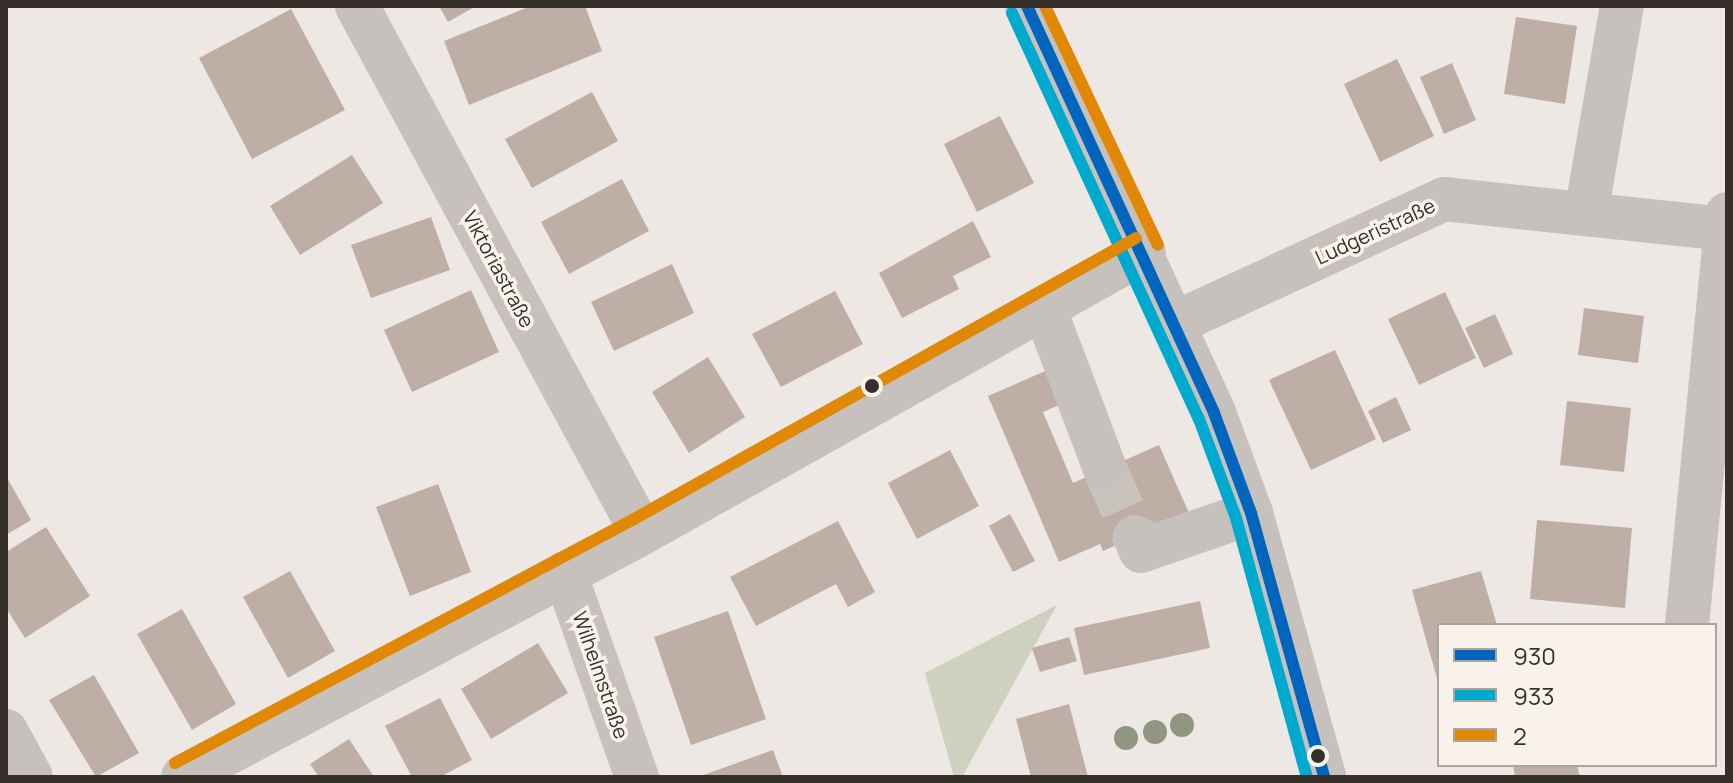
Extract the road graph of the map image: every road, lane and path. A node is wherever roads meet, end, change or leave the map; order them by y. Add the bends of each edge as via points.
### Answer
1 (357, 6) edge
2 (1027, 6) edge
3 (1622, 6) edge
4 (1586, 214) junction
5 (1726, 222) edge
6 (1144, 252) junction
7 (1045, 310) junction
8 (1175, 323) junction
9 (1105, 469) tunnel mouth
10 (1251, 513) junction
11 (642, 533) junction
12 (1135, 537) dead end
13 (565, 573) junction
14 (1687, 623) edge
15 (6, 731) edge
16 (31, 777) edge
17 (183, 777) edge
18 (637, 777) edge
19 (1324, 777) edge

1 - 11 street, Viktoriastraße
2 - 6 street
3 - 4 street
4 - 5 street, Ludgeristraße
4 - 8 street, Ludgeristraße via 1444,199
5 - 14 street, Ludgeristraße
6 - 7 street
6 - 8 street
7 - 9 street
7 - 11 street
8 - 10 street
10 - 12 street via 1141,551
10 - 19 street
11 - 13 street
13 - 17 street
13 - 18 street, Wilhelmstraße
15 - 16 street

